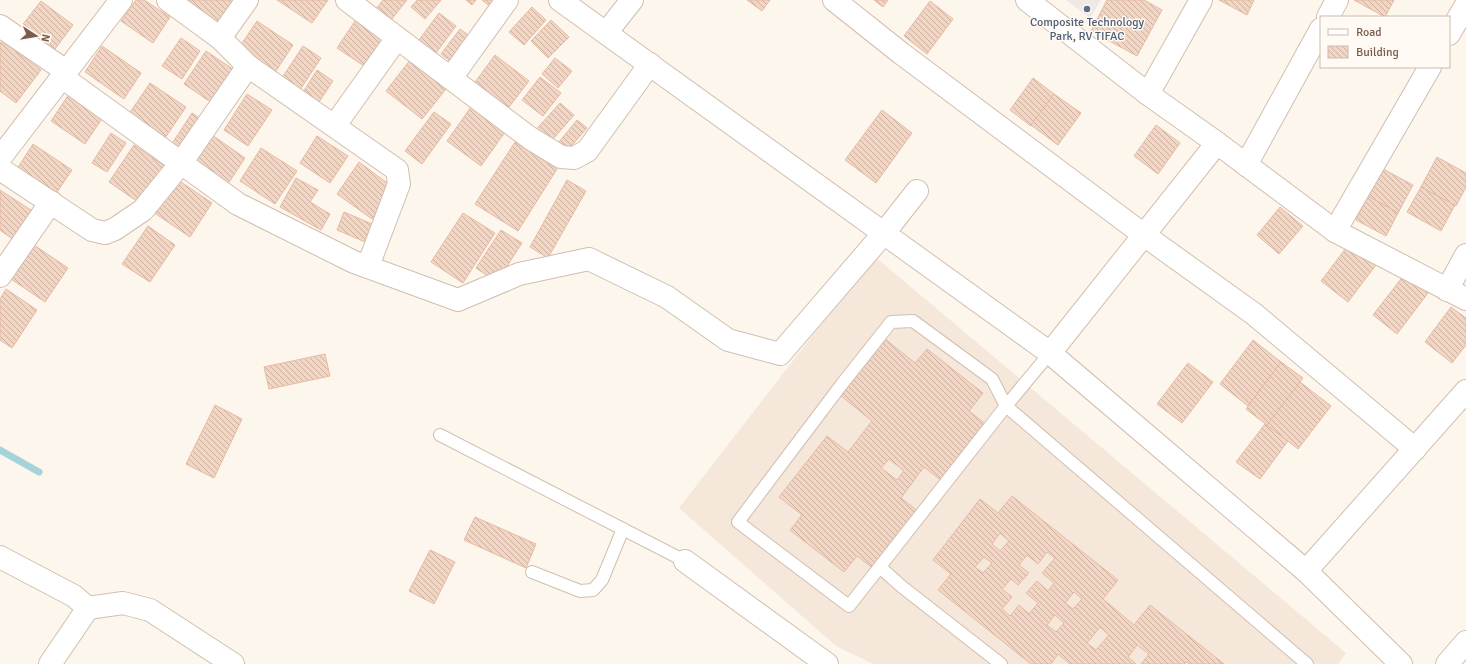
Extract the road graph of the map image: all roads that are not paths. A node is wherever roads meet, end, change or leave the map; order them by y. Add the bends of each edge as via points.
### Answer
1 (120, 0) edge
2 (168, 0) edge
3 (247, 0) edge
4 (347, 0) edge
5 (507, 0) edge
6 (560, 0) edge
7 (632, 0) edge
8 (834, 0) edge
9 (1028, 0) edge
10 (1201, 0) edge
11 (1337, 0) edge
12 (1466, 5) edge
13 (1047, 7) edge
14 (1329, 16) edge
15 (0, 26) edge
16 (1320, 31) edge
17 (1450, 32) edge
18 (606, 33) junction
19 (220, 38) junction
20 (397, 38) junction
21 (650, 64) junction
22 (248, 66) junction
23 (1429, 68) edge
24 (64, 74) junction
25 (451, 78) junction
26 (1148, 94) junction
27 (335, 125) junction
28 (1217, 143) junction
29 (0, 158) edge
30 (181, 163) junction
31 (1246, 165) junction
32 (0, 169) edge
33 (917, 191) dead end
34 (51, 202) junction
35 (1335, 231) junction
36 (884, 233) junction
37 (1144, 235) junction
38 (1466, 255) edge
39 (368, 266) junction
40 (0, 276) edge
41 (1457, 295) edge
42 (1050, 353) junction
43 (1466, 391) edge
44 (1006, 406) junction
45 (440, 435) dead end
46 (1415, 449) junction
47 (623, 529) junction
48 (0, 557) edge
49 (685, 561) joint
50 (880, 567) junction
51 (1306, 571) junction
52 (532, 572) dead end
53 (88, 608) junction
54 (1466, 642) edge
55 (50, 664) edge
56 (233, 664) edge
57 (827, 664) edge
58 (1002, 664) edge
59 (1307, 664) edge
60 (1401, 664) edge
61 (1448, 664) edge

1 - 24 street
2 - 19 street
3 - 19 street
4 - 20 street
5 - 25 street
6 - 18 street
7 - 18 street
8 - 37 street
9 - 13 street
10 - 26 street
11 - 14 street
12 - 17 street
13 - 26 street
15 - 24 street
16 - 31 street
18 - 21 street
19 - 22 street
20 - 25 street
20 - 27 street
21 - 25 street via 587,151 574,158 561,157 530,138
21 - 36 street
22 - 27 street
22 - 30 street
23 - 35 street
24 - 29 street
24 - 30 street
26 - 28 street
27 - 39 street via 397,170 399,184
28 - 31 street
28 - 37 street
30 - 34 street via 143,210 105,233 92,230
30 - 39 street via 238,204 354,262
31 - 35 street
32 - 34 street
33 - 36 street
34 - 40 street
35 - 41 street
36 - 39 street via 780,354 728,340 667,297 589,258 518,274 458,300
36 - 42 street
37 - 42 street
37 - 46 street via 1254,314
38 - 41 street
42 - 44 lane
42 - 51 street
43 - 46 street
44 - 50 lane
44 - 50 lane via 992,379 913,321 891,322 738,522 849,606
44 - 59 lane
45 - 47 lane
46 - 51 street
47 - 49 lane
47 - 52 lane via 602,580 593,590 580,591
48 - 53 street via 74,596
49 - 57 street
50 - 58 lane
51 - 60 street
53 - 55 street
53 - 56 street via 123,603 150,610
54 - 61 street

